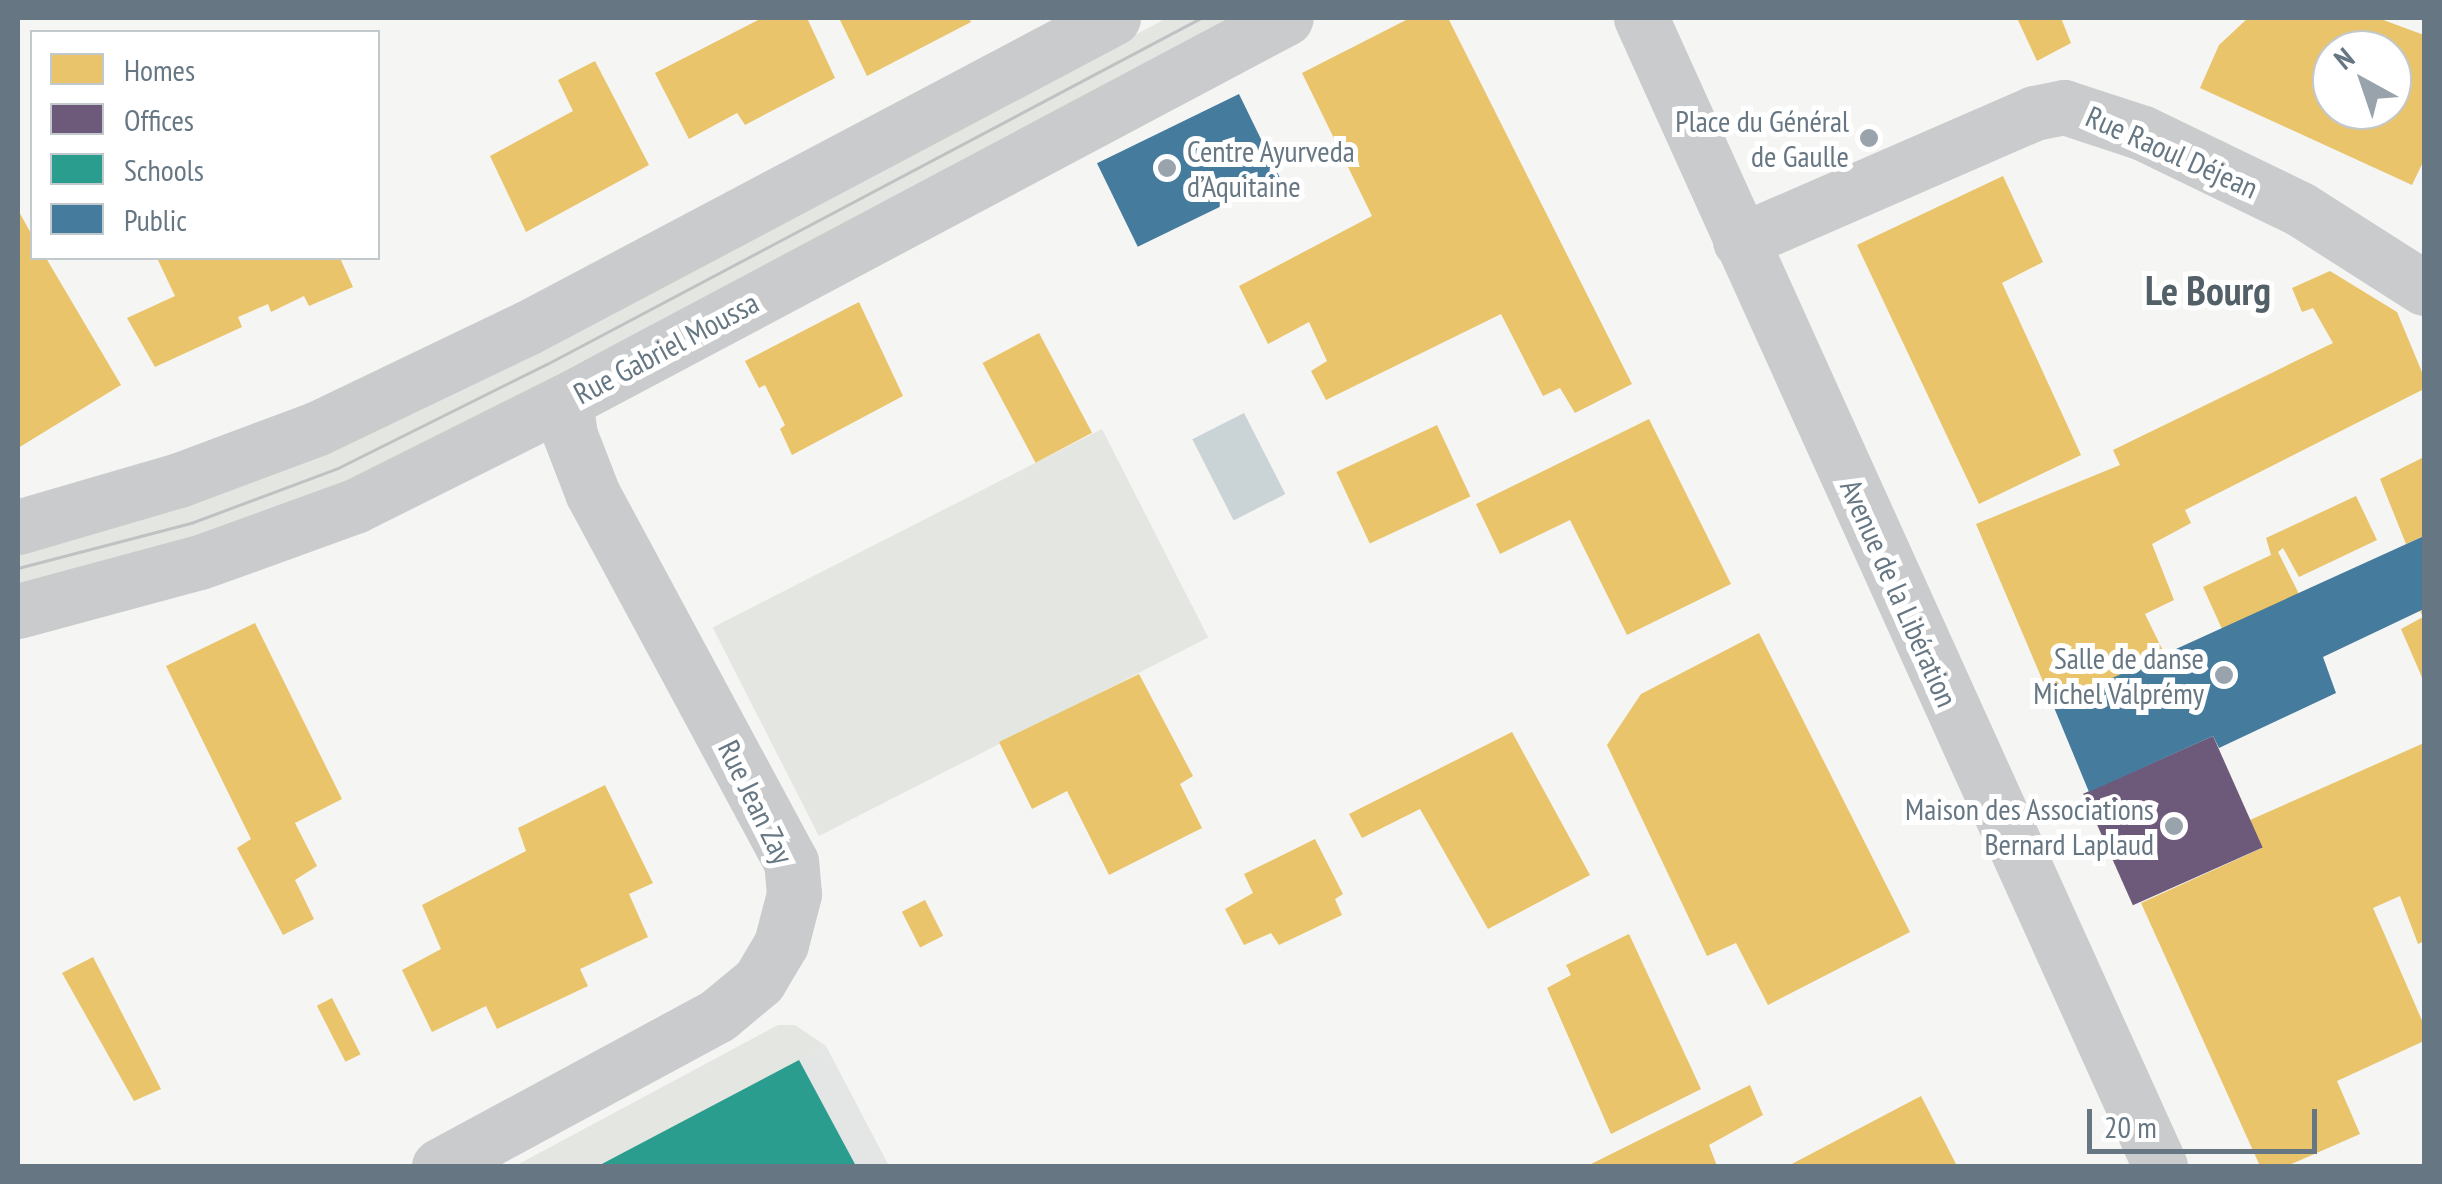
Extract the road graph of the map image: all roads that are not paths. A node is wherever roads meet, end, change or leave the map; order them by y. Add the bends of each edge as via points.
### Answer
1 (1114, 18) edge
2 (1286, 18) edge
3 (1642, 18) edge
4 (1740, 241) junction
5 (2424, 288) edge
6 (565, 401) junction
7 (18, 527) edge
8 (18, 611) edge
9 (439, 1166) edge
10 (2160, 1166) edge

1 - 7 street via 527,328 318,428 179,480
2 - 6 street, Rue Gabriel Moussa
3 - 4 street, Avenue de la Libération
4 - 5 street, Rue Raoul Déjean via 2016,120 2064,107 2143,132 2300,209
4 - 10 street, Avenue de la Libération
6 - 8 street, Rue Gabriel Moussa via 354,506 200,562
6 - 9 street, Rue Jean Zay via 592,492 792,862 794,894 781,944 759,981 718,1015

